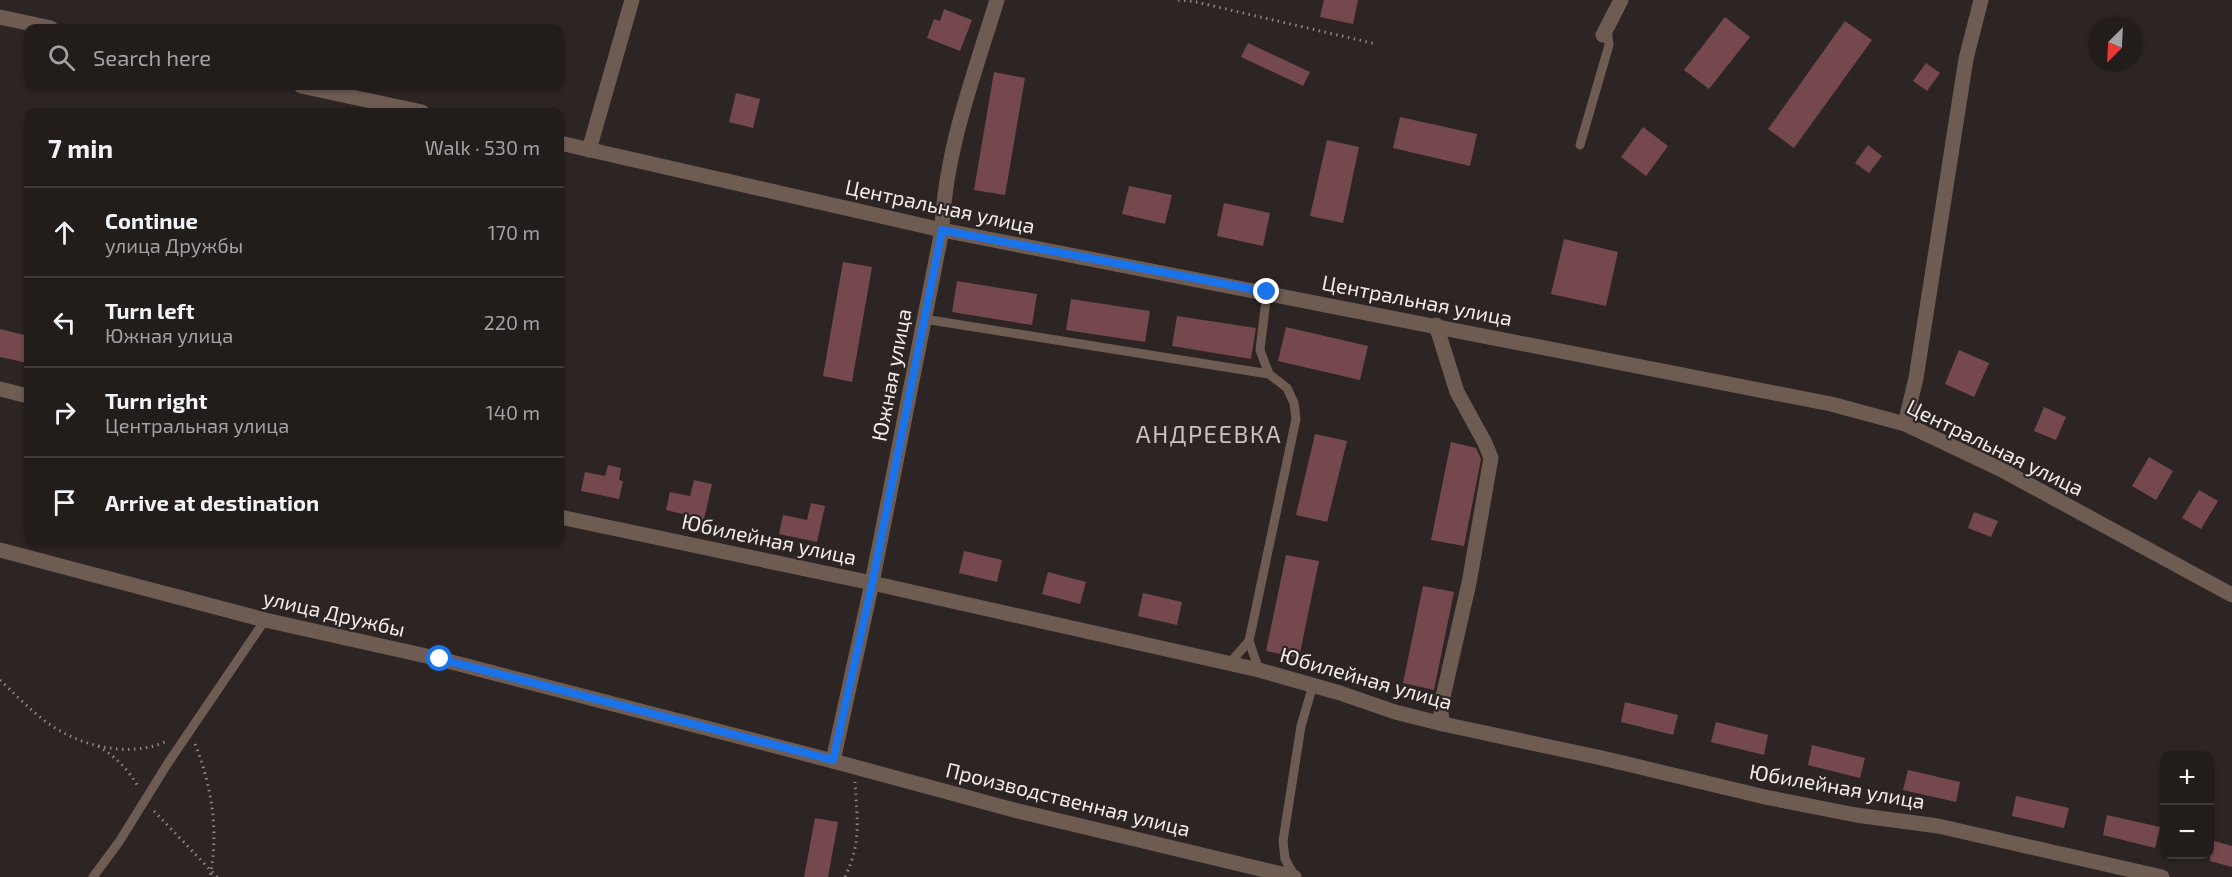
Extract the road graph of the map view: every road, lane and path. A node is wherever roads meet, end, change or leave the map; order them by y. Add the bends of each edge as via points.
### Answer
1 (632, 0) edge
2 (997, 0) edge
3 (1178, 0) edge
4 (1621, 0) edge
5 (1981, 0) edge
6 (0, 16) edge
7 (34, 24) edge
8 (1605, 30) joint
9 (1376, 44) dead end
10 (320, 90) edge
11 (403, 108) edge
12 (564, 144) edge
13 (1580, 145) dead end
14 (589, 150) junction
15 (942, 230) junction
16 (1267, 292) junction
17 (924, 319) junction
18 (1436, 326) junction
19 (1269, 374) junction
20 (0, 389) edge
21 (24, 395) edge
22 (1905, 424) junction
23 (564, 518) edge
24 (0, 550) edge
25 (872, 584) junction
26 (2232, 595) edge
27 (265, 620) junction
28 (1249, 640) junction
29 (1229, 664) junction
30 (1259, 670) junction
31 (0, 681) edge
32 (1313, 685) junction
33 (1443, 724) junction
34 (190, 730) junction
35 (97, 745) junction
36 (833, 760) junction
37 (854, 766) junction
38 (146, 800) junction
39 (211, 870) junction
40 (93, 877) edge
41 (210, 877) edge
42 (217, 877) edge
43 (845, 877) edge
44 (1295, 877) edge
45 (2162, 877) edge

1 - 14 street
2 - 15 street, Южная улица via 951,159
3 - 9 path
4 - 8 street
5 - 22 street via 1966,59 1916,378
6 - 7 street
8 - 13 lane via 1609,45
10 - 11 street
12 - 14 street, Центральная улица
14 - 15 street, Центральная улица
15 - 16 street, Центральная улица
15 - 17 street, Южная улица
16 - 18 street, Центральная улица
16 - 19 lane via 1260,350
17 - 19 lane
17 - 25 street, Южная улица
18 - 22 street, Центральная улица via 1831,404
18 - 33 street via 1457,392 1491,458 1469,583 1442,702
19 - 28 lane via 1287,388 1296,419
20 - 21 street
22 - 26 street, Центральная улица via 2002,470
23 - 25 street, Юбилейная улица
24 - 27 street, улица Дружбы
25 - 29 street, Юбилейная улица
25 - 36 street, Южная улица
27 - 34 lane
27 - 36 street, улица Дружбы via 440,659
28 - 29 lane
28 - 30 lane
29 - 30 street, Юбилейная улица
30 - 32 street, Юбилейная улица
31 - 35 path via 45,722
32 - 33 street, Юбилейная улица
32 - 44 lane via 1301,726 1283,841 1285,859
33 - 45 street, Юбилейная улица via 1765,797 1938,826
34 - 35 path via 159,745 128,751
34 - 38 lane
34 - 39 path via 213,812
35 - 38 path via 131,773
36 - 37 street, Производственная улица
37 - 43 path via 858,839
37 - 44 street, Производственная улица via 1014,810
38 - 39 path
38 - 40 lane
39 - 41 path
39 - 42 path

